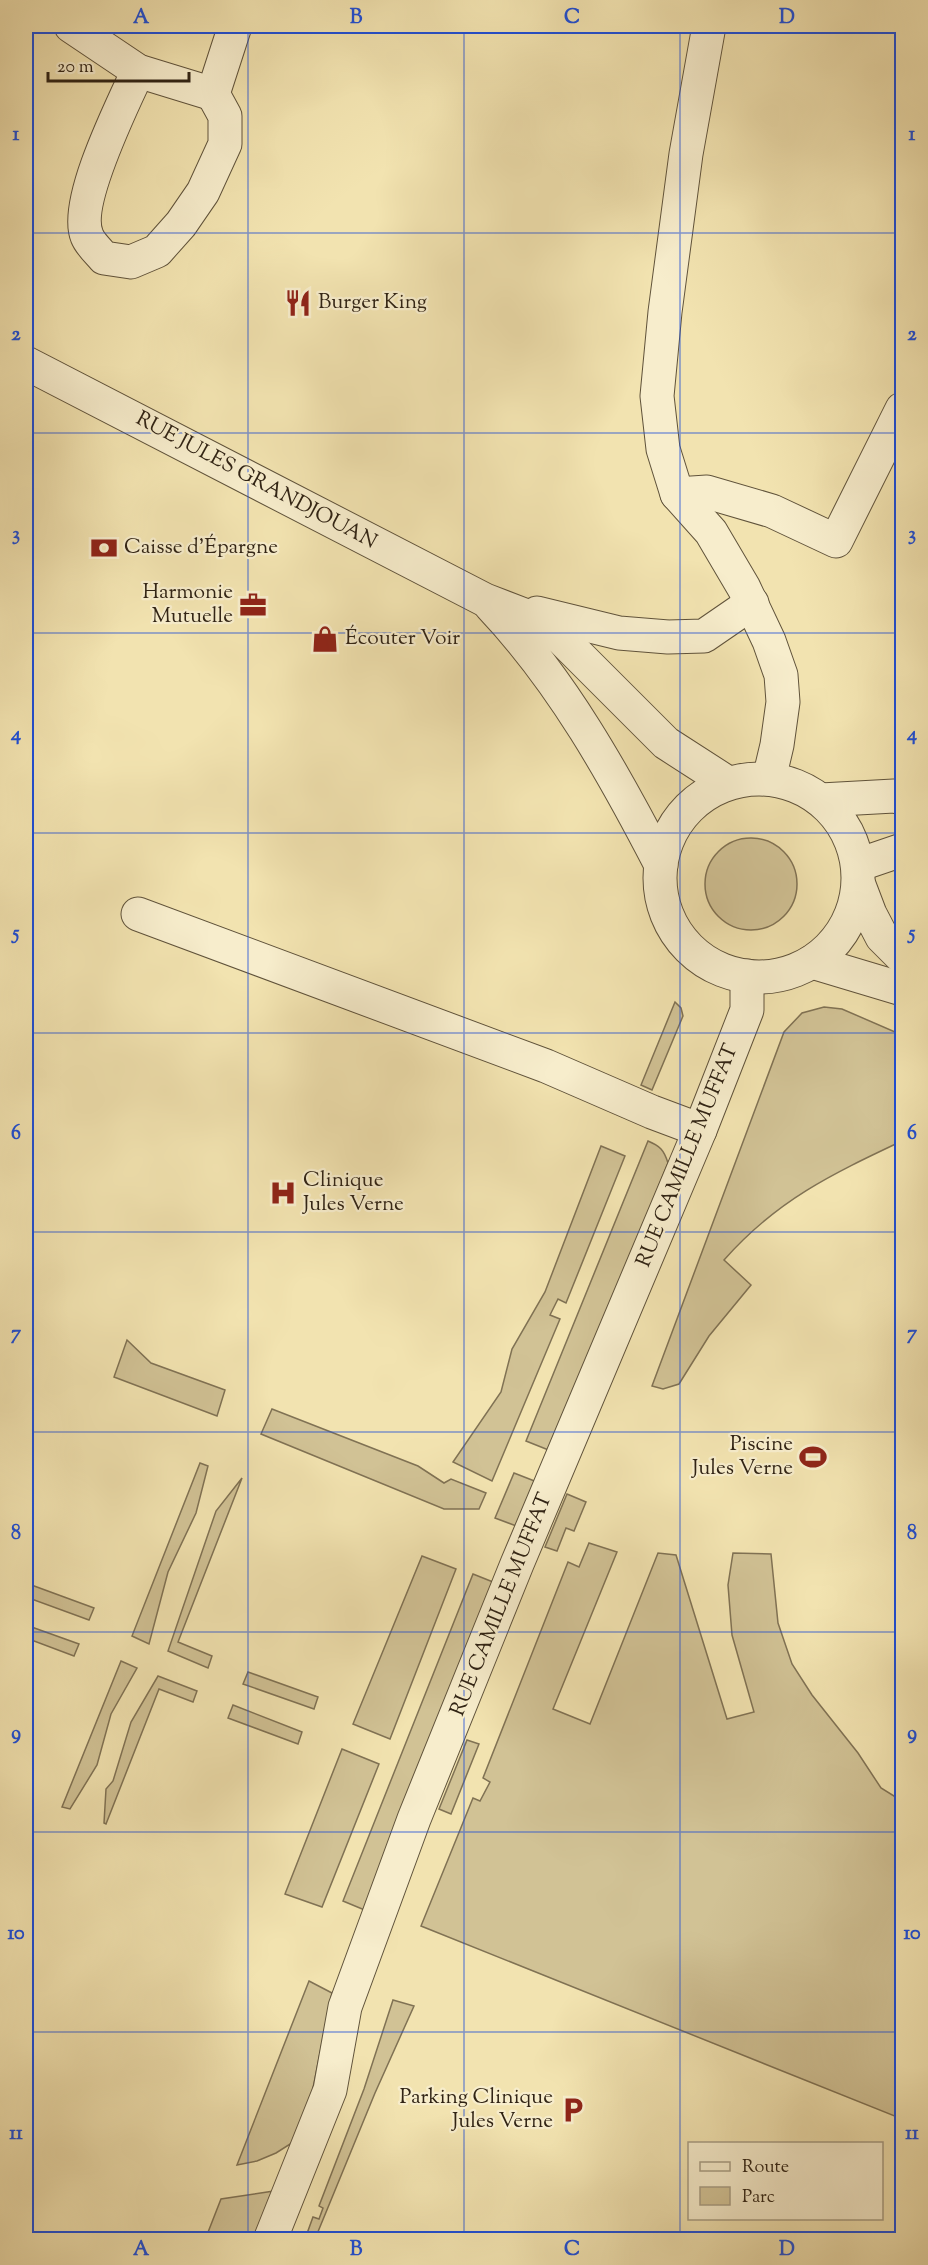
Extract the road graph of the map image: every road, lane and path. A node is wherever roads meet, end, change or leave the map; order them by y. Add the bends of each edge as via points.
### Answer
1 (71, 26) edge
2 (235, 26) edge
3 (709, 26) edge
4 (138, 71) junction
5 (213, 94) junction
6 (26, 363) edge
7 (903, 409) edge
8 (677, 494) junction
9 (485, 600) junction
10 (752, 603) junction
11 (769, 779) junction
12 (728, 783) junction
13 (903, 798) edge
14 (821, 800) junction
15 (903, 850) edge
16 (661, 865) junction
17 (858, 875) junction
18 (138, 914) dead end
19 (903, 957) edge
20 (812, 962) junction
21 (747, 976) junction
22 (903, 989) edge
23 (700, 1130) junction
24 (270, 2240) edge

1 - 4 street
2 - 5 street
3 - 8 street via 688,143 657,396 663,449
4 - 5 street
4 - 5 street via 92,180 85,212 87,236 104,258 131,262 157,251 203,192 225,144 225,116
6 - 9 street, RUE JULES GRANDJOUAN
7 - 8 street via 836,541 772,510 707,492
8 - 10 street via 711,532
9 - 10 street via 619,633 668,637 704,636
9 - 12 street, RUE JULES GRANDJOUAN via 537,620 563,640 666,743
9 - 16 street, RUE JULES GRANDJOUAN via 548,674 615,780
10 - 11 street via 781,675 783,702
11 - 12 street
11 - 14 street via 788,782
12 - 16 street via 686,810 672,830
13 - 14 street
14 - 17 street via 846,828 854,847
15 - 17 street
16 - 21 street via 661,899 680,939 713,966
17 - 19 street via 870,914 882,936
17 - 20 street via 856,903 849,921 827,951
18 - 23 street via 546,1066
20 - 21 street via 775,976
20 - 22 street
21 - 23 street, RUE CAMILLE MUFFAT via 747,1010
23 - 24 street, RUE CAMILLE MUFFAT via 414,1819 345,2007 330,2090

